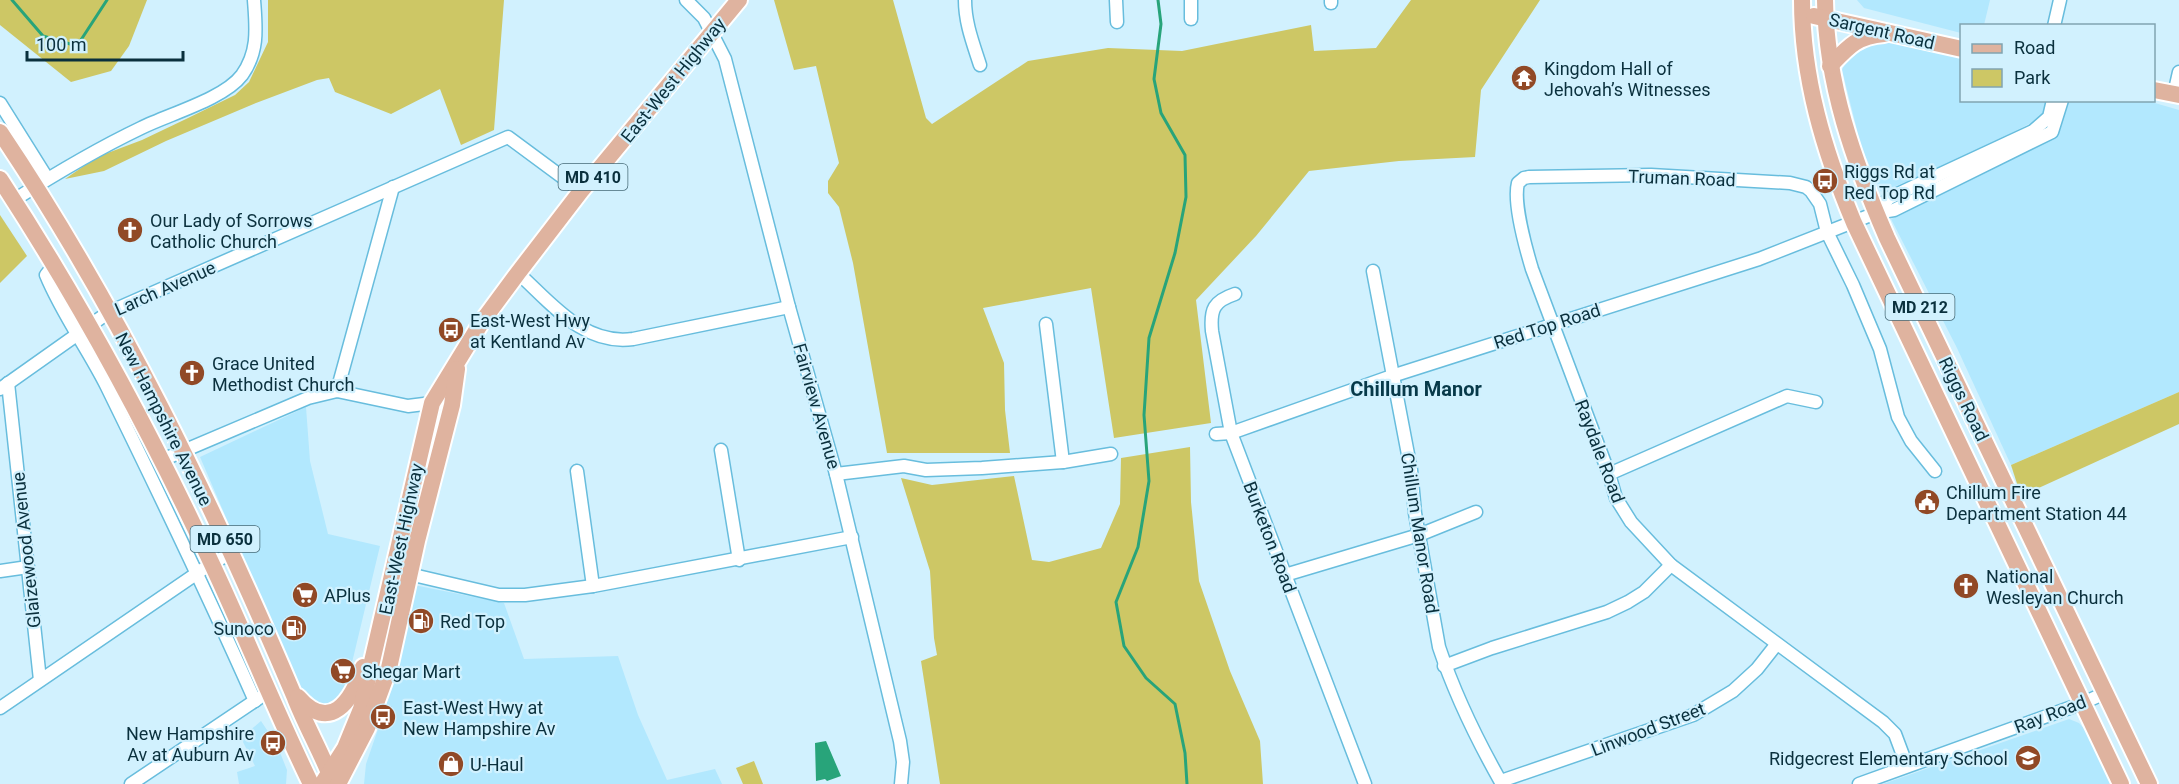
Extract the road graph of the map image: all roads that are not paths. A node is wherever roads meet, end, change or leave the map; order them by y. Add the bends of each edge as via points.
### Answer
1 (254, 0) edge
2 (686, 0) edge
3 (739, 0) edge
4 (965, 0) edge
5 (1116, 0) edge
6 (1191, 0) edge
7 (2060, 0) edge
8 (1802, 5) edge
9 (1825, 8) edge
10 (1191, 19) dead end
11 (1117, 22) dead end
12 (2054, 24) edge
13 (712, 33) junction
14 (1894, 34) junction
15 (1960, 38) edge
16 (1960, 49) edge
17 (980, 65) dead end
18 (1830, 66) junction
19 (2179, 72) edge
20 (2155, 90) edge
21 (2176, 95) edge
22 (2053, 102) edge
23 (2061, 102) edge
24 (0, 103) edge
25 (0, 132) edge
26 (0, 179) edge
27 (42, 182) junction
28 (393, 187) junction
29 (581, 191) junction
30 (1517, 192) joint
31 (14, 200) junction
32 (1876, 213) junction
33 (1854, 222) junction
34 (1827, 232) junction
35 (1373, 271) dead end
36 (518, 273) junction
37 (1235, 294) dead end
38 (789, 307) junction
39 (109, 312) junction
40 (1046, 324) dead end
41 (1552, 324) junction
42 (84, 330) junction
43 (458, 363) junction
44 (1392, 376) junction
45 (4, 386) edge
46 (337, 391) junction
47 (1816, 402) dead end
48 (432, 403) junction
49 (1231, 432) junction
50 (1216, 434) dead end
51 (721, 450) dead end
52 (184, 451) junction
53 (1111, 454) dead end
54 (162, 460) junction
55 (1063, 462) junction
56 (577, 471) dead end
57 (1935, 471) dead end
58 (836, 474) junction
59 (1609, 474) junction
60 (1476, 512) dead end
61 (1419, 535) junction
62 (852, 537) junction
63 (232, 553) junction
64 (739, 560) junction
65 (212, 563) junction
66 (1671, 565) junction
67 (27, 567) junction
68 (0, 571) edge
69 (196, 574) junction
70 (409, 574) junction
71 (1285, 575) junction
72 (593, 586) junction
73 (379, 638) junction
74 (1776, 645) junction
75 (1444, 666) junction
76 (40, 680) junction
77 (291, 689) junction
78 (2105, 693) junction
79 (262, 696) junction
80 (2083, 703) junction
81 (0, 708) edge
82 (1907, 766) junction
83 (331, 781) edge
84 (1501, 783) edge
85 (131, 784) edge
86 (311, 784) edge
87 (901, 784) edge
88 (1365, 784) edge
89 (1859, 784) edge
90 (2121, 784) edge
91 (2149, 784) edge

1 - 27 street via 256,46 241,76 222,92 140,128
2 - 13 street, Fairview Avenue
3 - 13 main road, East-West Highway / MD 410
4 - 17 street via 970,36
5 - 11 street
6 - 10 street
7 - 12 street
8 - 9 main road, Sargent Road
8 - 33 main road, Riggs Road / MD 212 via 1807,66 1821,133
9 - 14 main road, Sargent Road
9 - 15 main road, Sargent Road
9 - 18 main road, Riggs Road / MD 212
13 - 29 main road, East-West Highway / MD 410
13 - 38 street, Fairview Avenue via 728,70
14 - 16 main road, Sargent Road
14 - 18 main road via 1870,35 1850,44
18 - 32 main road, Riggs Road / MD 212 via 1858,170
19 - 21 street
20 - 21 main road
22 - 32 street via 2049,117 2033,131 1889,198
23 - 32 street via 2052,132 1894,210
24 - 27 street
25 - 27 main road, New Hampshire Avenue / MD 650
26 - 31 main road, New Hampshire Avenue / MD 650
27 - 31 street
27 - 39 main road, New Hampshire Avenue / MD 650
28 - 29 street, Larch Avenue via 508,137
28 - 39 street, Larch Avenue
28 - 46 street
29 - 36 main road, East-West Highway / MD 410
30 - 34 street, Truman Road via 1518,183 1524,178 1578,175 1799,184 1816,197
30 - 41 street, Raydale Road via 1528,254
31 - 42 main road, New Hampshire Avenue / MD 650 via 53,266
32 - 33 street, Red Top Road
32 - 78 main road, Riggs Road / MD 212
33 - 34 street, Red Top Road
33 - 80 main road, Riggs Road / MD 212
34 - 41 street, Red Top Road via 1759,259
34 - 57 street via 1878,343 1898,417
35 - 44 street, Chillum Manor Road
36 - 38 street via 574,324 612,340
36 - 43 main road, East-West Highway / MD 410 via 481,323
37 - 49 street, Burketon Road via 1216,304 1212,318
38 - 58 street, Fairview Avenue
39 - 42 street, Larch Avenue
39 - 52 main road, New Hampshire Avenue / MD 650
40 - 55 street
41 - 44 street, Red Top Road
41 - 59 street, Raydale Road
42 - 45 street, Larch Avenue
42 - 54 main road, New Hampshire Avenue / MD 650
42 - 69 street
43 - 48 main road, East-West Highway / MD 410
43 - 70 main road, East-West Highway / MD 410 via 452,405
44 - 49 street, Red Top Road
44 - 61 street, Chillum Manor Road
45 - 67 street, Glaizewood Avenue
46 - 48 street via 408,406
46 - 52 street via 308,399
47 - 59 street via 1786,396
48 - 73 main road, East-West Highway / MD 410
49 - 50 street, Red Top Road
49 - 71 street, Burketon Road
51 - 64 street
52 - 54 street
52 - 63 main road, New Hampshire Avenue / MD 650
53 - 55 street
54 - 65 main road, New Hampshire Avenue / MD 650
55 - 58 street via 938,470 904,466
56 - 72 street
58 - 62 street, Fairview Avenue
59 - 66 street, Raydale Road via 1623,511
60 - 61 street
61 - 71 street
61 - 75 street, Chillum Manor Road
62 - 64 street
62 - 87 street, Fairview Avenue via 902,749
63 - 65 street
63 - 77 main road, New Hampshire Avenue / MD 650
64 - 72 street
65 - 69 street
65 - 79 main road, New Hampshire Avenue / MD 650
66 - 74 street, Raydale Road
66 - 75 street via 1644,592 1606,612
67 - 68 street
67 - 76 street, Glaizewood Avenue
69 - 76 street
69 - 79 street
70 - 72 street via 505,596
70 - 83 main road, East-West Highway / MD 410 via 389,668 368,728
71 - 88 street, Burketon Road
73 - 77 main road via 340,709 317,713
73 - 83 main road, East-West Highway / MD 410 via 361,710
74 - 82 street, Raydale Road via 1883,722 1894,734
74 - 84 street, Linwood Street via 1733,691 1693,715
75 - 84 street, Chillum Manor Road via 1476,740
76 - 81 street
77 - 83 main road, New Hampshire Avenue / MD 650
78 - 80 street, Ray Road
78 - 91 main road, Riggs Road / MD 212
79 - 85 street
79 - 86 main road, New Hampshire Avenue / MD 650
80 - 82 street, Ray Road
80 - 90 main road, Riggs Road / MD 212
82 - 89 street, Ray Road

